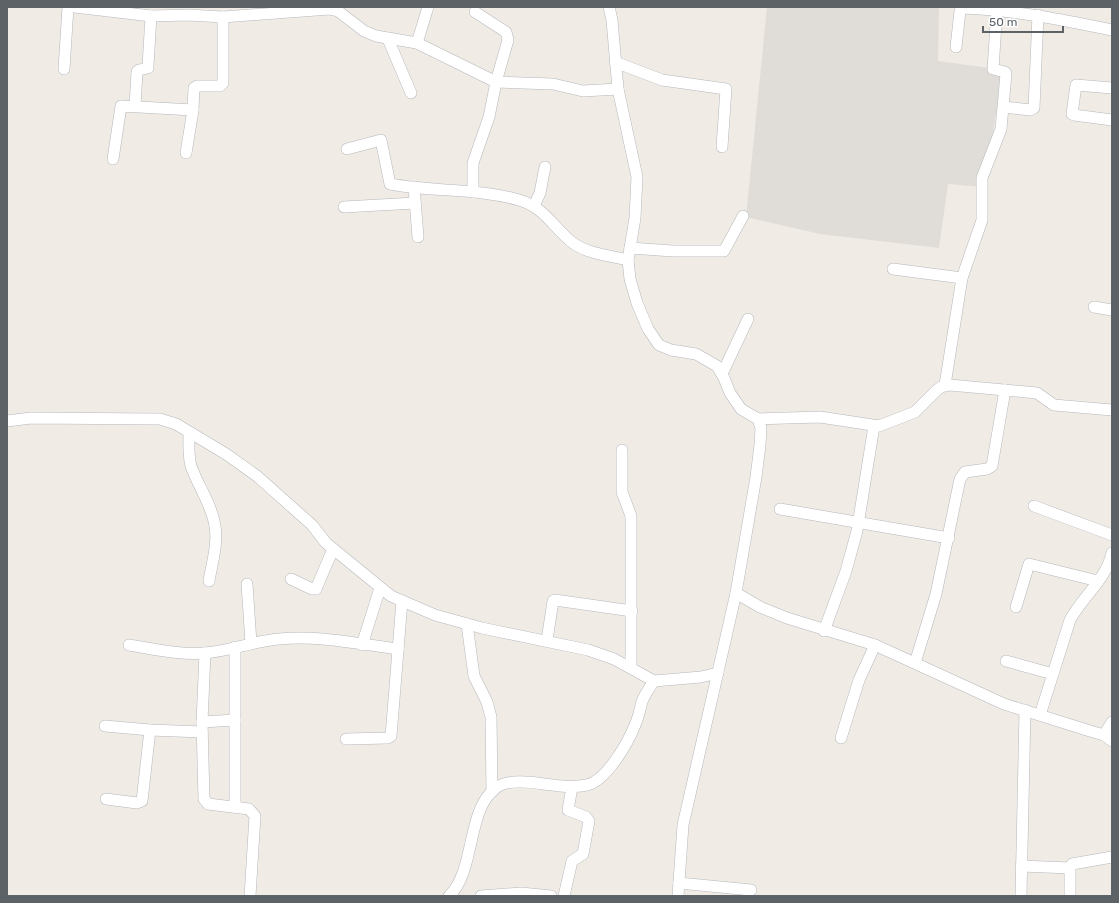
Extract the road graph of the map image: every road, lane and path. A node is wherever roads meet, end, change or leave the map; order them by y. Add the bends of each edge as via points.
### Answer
1 (68, 7) edge
2 (75, 7) edge
3 (428, 7) edge
4 (609, 7) edge
5 (338, 9) edge
6 (997, 9) junction
7 (475, 12) dead end
8 (1038, 15) junction
9 (151, 16) junction
10 (223, 17) junction
11 (1112, 30) edge
12 (388, 39) junction
13 (417, 43) junction
14 (956, 47) dead end
15 (615, 62) junction
16 (64, 69) dead end
17 (496, 82) junction
18 (1112, 88) edge
19 (618, 89) junction
20 (411, 93) dead end
21 (135, 106) junction
22 (1004, 107) junction
23 (193, 110) junction
24 (1112, 120) edge
25 (722, 147) dead end
26 (347, 149) dead end
27 (186, 153) dead end
28 (113, 159) dead end
29 (545, 168) dead end
30 (414, 187) junction
31 (473, 192) junction
32 (415, 202) junction
33 (534, 206) junction
34 (344, 207) dead end
35 (743, 216) dead end
36 (418, 237) dead end
37 (630, 248) junction
38 (628, 260) junction
39 (893, 269) dead end
40 (962, 278) junction
41 (1094, 307) dead end
42 (1112, 310) edge
43 (748, 319) dead end
44 (722, 374) junction
45 (945, 385) junction
46 (1005, 390) junction
47 (1112, 410) edge
48 (758, 419) junction
49 (7, 420) edge
50 (874, 426) junction
51 (189, 432) junction
52 (622, 450) dead end
53 (1034, 506) dead end
54 (780, 509) dead end
55 (858, 524) junction
56 (1112, 535) edge
57 (949, 538) junction
58 (333, 549) junction
59 (1112, 553) edge
60 (291, 579) dead end
61 (209, 581) dead end
62 (1098, 581) junction
63 (247, 584) dead end
64 (380, 588) junction
65 (736, 593) junction
66 (402, 601) junction
67 (1016, 608) dead end
68 (632, 610) junction
69 (467, 624) junction
70 (824, 631) junction
71 (547, 640) junction
72 (251, 643) junction
73 (129, 645) dead end
74 (362, 645) junction
75 (875, 645) junction
76 (235, 647) junction
77 (398, 649) junction
78 (205, 653) junction
79 (1006, 661) dead end
80 (915, 663) junction
81 (631, 667) junction
82 (718, 673) junction
83 (1053, 674) junction
84 (654, 681) junction
85 (1025, 710) junction
86 (1040, 715) junction
87 (235, 720) junction
88 (1112, 722) edge
89 (105, 726) dead end
90 (202, 727) junction
91 (150, 730) junction
92 (841, 738) dead end
93 (1108, 738) edge
94 (346, 739) dead end
95 (572, 786) junction
96 (492, 792) junction
97 (106, 799) dead end
98 (235, 807) junction
99 (1112, 857) edge
100 (1021, 866) junction
101 (1070, 868) junction
102 (679, 883) junction
103 (751, 890) dead end
104 (250, 896) edge
105 (449, 896) edge
106 (456, 896) edge
107 (481, 896) edge
108 (551, 896) edge
109 (564, 896) edge
110 (678, 896) edge
111 (1021, 896) edge
112 (1070, 896) edge

1 - 16 street
2 - 9 street
3 - 13 street
4 - 15 street
5 - 10 street
5 - 12 street via 364,31
6 - 8 street
6 - 14 street via 960,10
6 - 22 street via 993,70 1006,74
7 - 17 street via 508,35
8 - 11 street
8 - 22 street via 1034,108 1030,110
9 - 10 street
9 - 21 street via 148,66 137,72
10 - 23 street via 223,83 220,86 195,86
12 - 13 street
12 - 20 street
13 - 17 street
15 - 19 street
15 - 25 street via 662,80 726,89
17 - 19 street via 553,84 582,91
17 - 31 street via 489,116 473,163
18 - 24 street via 1076,85 1072,114
19 - 37 street via 637,177 635,218
21 - 23 street
21 - 28 street via 123,105 120,108
22 - 40 street via 1001,129 982,178 982,220
23 - 27 street
26 - 30 street via 381,140 388,182
29 - 33 street via 540,193
30 - 31 street
30 - 32 street
31 - 33 street via 519,200
32 - 34 street
32 - 36 street
33 - 38 street via 573,243 595,253
35 - 37 street via 724,251
37 - 38 street
38 - 44 street via 637,303 648,329 659,345 671,350 696,354 717,366
39 - 40 street
40 - 45 street
41 - 42 street
43 - 44 street
44 - 48 street via 730,393 741,409
45 - 46 street
45 - 50 street via 915,412
46 - 47 street via 1036,394 1054,405
46 - 57 street via 992,466 962,474
48 - 50 street via 820,417
48 - 65 street via 760,434 756,477
49 - 51 street via 160,419
50 - 55 street
51 - 58 street via 257,476 312,526
51 - 61 street via 191,467 215,525 216,537
52 - 68 street via 622,492 631,516
53 - 56 street
54 - 55 street
55 - 57 street
55 - 70 street via 846,571
57 - 80 street via 936,594
58 - 60 street via 316,589
58 - 64 street
59 - 62 street via 1107,568
62 - 67 street via 1029,564
62 - 83 street via 1076,610
63 - 72 street
64 - 66 street
64 - 74 street
65 - 70 street via 760,608
65 - 82 street
66 - 69 street via 435,615
66 - 77 street
68 - 71 street via 554,600
68 - 81 street
69 - 71 street
69 - 96 street via 474,676 487,702 491,717
70 - 75 street
71 - 81 street via 614,658
72 - 74 street via 300,638
72 - 76 street
73 - 78 street via 186,654
74 - 77 street
75 - 80 street
75 - 92 street via 859,680
76 - 78 street
76 - 87 street
77 - 94 street via 391,736
78 - 90 street
79 - 83 street
80 - 85 street via 1004,704
81 - 84 street
82 - 84 street
82 - 102 street via 683,825
83 - 86 street
84 - 95 street via 619,755 604,774 588,785
85 - 86 street
85 - 100 street
86 - 93 street
87 - 90 street
87 - 98 street
88 - 93 street
89 - 91 street
90 - 91 street
90 - 98 street via 204,799 208,804
91 - 97 street via 142,800 137,803
95 - 96 street via 533,782 507,783
95 - 109 street via 568,810 586,816 589,821 583,854 572,861
96 - 105 street via 486,798 478,816 462,876
98 - 104 street via 249,809 255,816
99 - 101 street via 1075,862
100 - 101 street
100 - 111 street
101 - 112 street
102 - 103 street
102 - 110 street
105 - 106 street
107 - 108 street via 521,893

